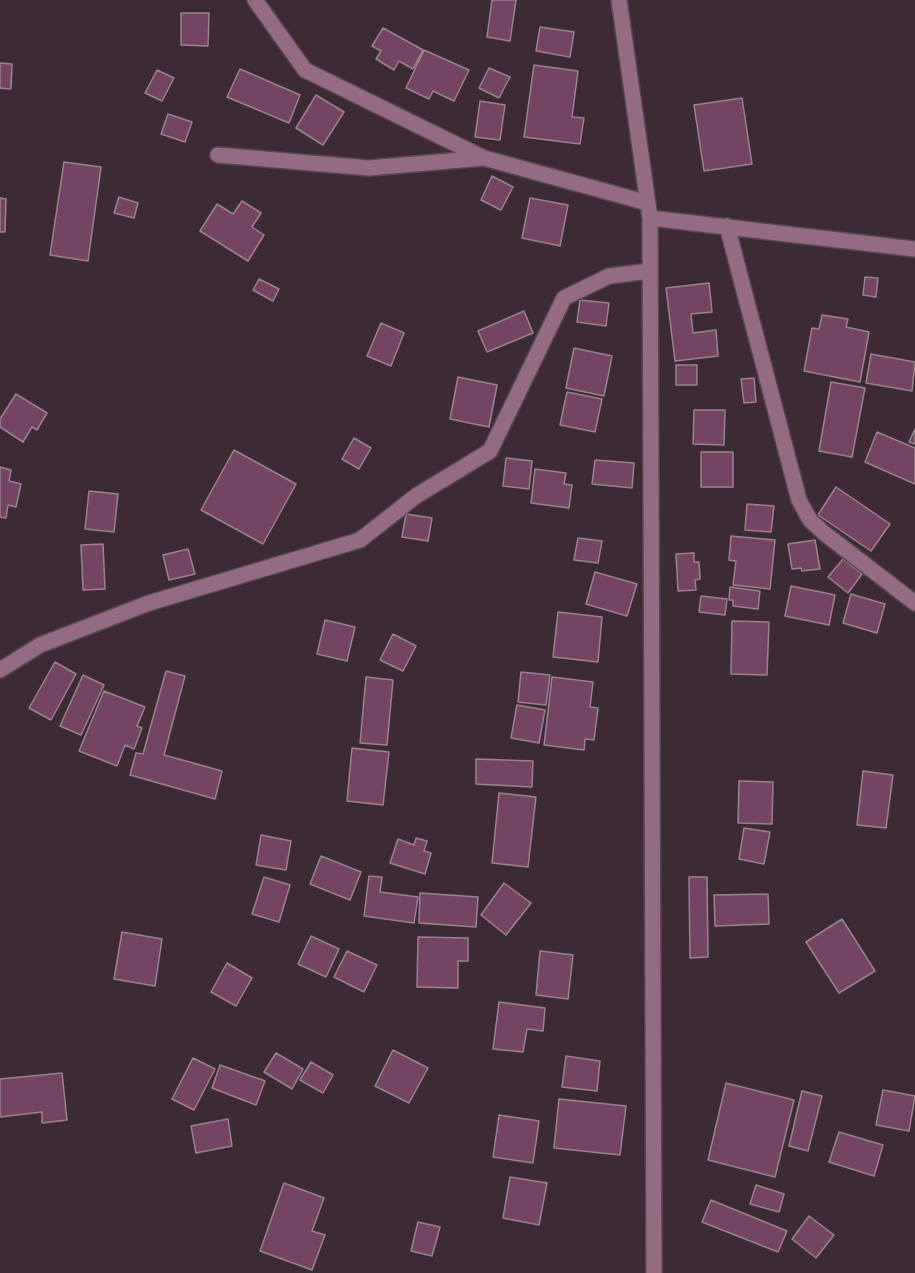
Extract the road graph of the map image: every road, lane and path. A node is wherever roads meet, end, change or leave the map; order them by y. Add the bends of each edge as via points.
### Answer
1 (255, 0) edge
2 (619, 0) edge
3 (218, 155) dead end
4 (484, 158) junction
5 (649, 210) junction
6 (727, 226) junction
7 (915, 249) edge
8 (651, 271) junction
9 (915, 603) edge
10 (0, 670) edge
11 (654, 1273) edge

1 - 4 street via 305,70
2 - 5 street
3 - 4 street via 369,168
4 - 5 street
5 - 6 street
5 - 8 street
6 - 7 street
6 - 9 street via 799,500 810,520 824,533
8 - 10 street via 609,276 564,298 490,451 416,496 360,540 148,603 40,645
8 - 11 street

